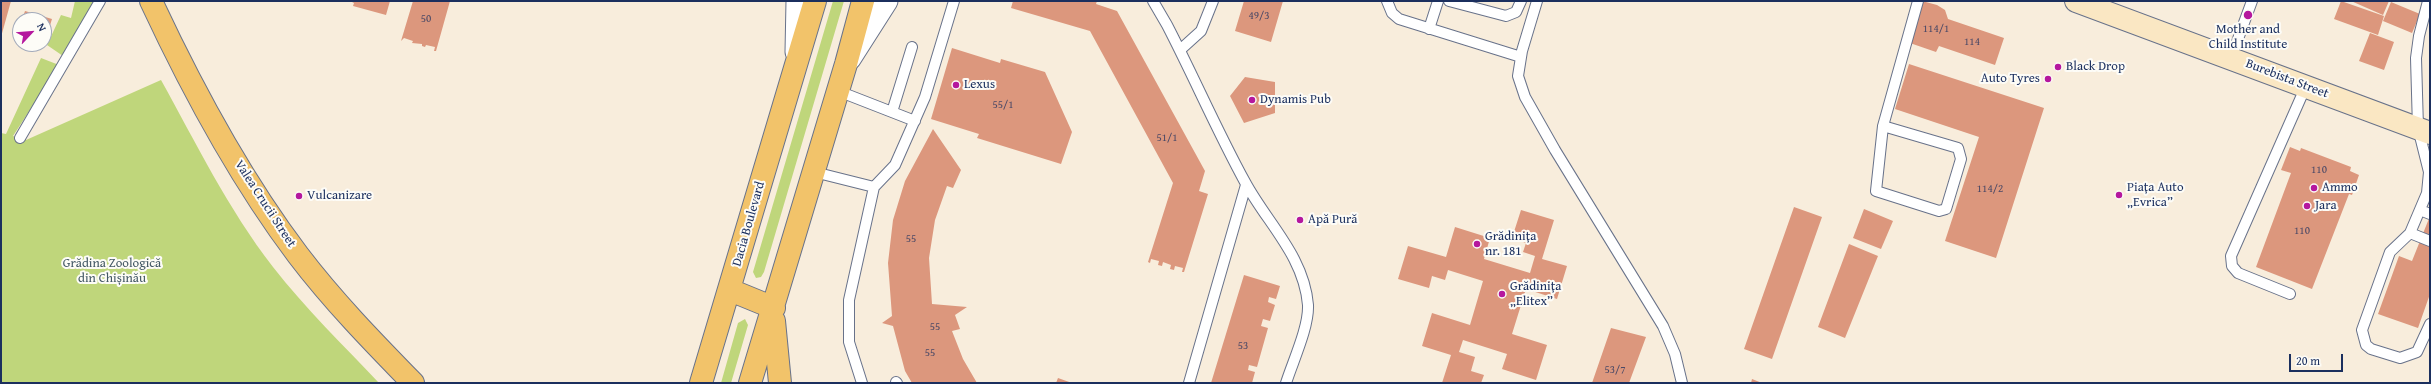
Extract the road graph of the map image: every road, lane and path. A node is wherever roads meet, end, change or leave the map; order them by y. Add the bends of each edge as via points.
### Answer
1 (100, 1) edge
2 (151, 1) edge
3 (798, 1) edge
4 (815, 1) edge
5 (863, 1) edge
6 (887, 1) edge
7 (954, 1) edge
8 (1153, 1) edge
9 (1213, 1) edge
10 (1387, 1) edge
11 (1438, 1) edge
12 (1449, 1) edge
13 (1521, 1) edge
14 (1537, 1) edge
15 (1918, 1) edge
16 (2076, 1) edge
17 (2252, 1) edge
18 (2428, 1) edge
19 (1429, 29) junction
20 (912, 46) dead end
21 (1180, 50) junction
22 (1521, 57) junction
23 (2231, 58) junction
24 (795, 64) junction
25 (846, 64) junction
26 (2306, 86) junction
27 (838, 91) junction
28 (892, 112) junction
29 (914, 121) junction
30 (1883, 126) junction
31 (2424, 131) edge
32 (20, 138) dead end
33 (814, 172) junction
34 (1246, 185) junction
35 (874, 187) junction
36 (2429, 194) edge
37 (2420, 210) junction
38 (2430, 214) edge
39 (2410, 233) junction
40 (2430, 241) edge
41 (730, 290) junction
42 (2290, 294) dead end
43 (774, 308) junction
44 (2430, 324) edge
45 (413, 383) edge
46 (701, 383) edge
47 (750, 383) edge
48 (780, 383) edge
49 (862, 383) edge
50 (1189, 383) edge
51 (1286, 383) edge
52 (1682, 383) edge

1 - 32 lane
2 - 45 main road, Valea Crucii Street via 168,39 257,197 298,255 348,316
3 - 24 street, Dacia Boulevard
4 - 24 main road, Dacia Boulevard
5 - 25 main road
6 - 25 street
7 - 29 lane via 925,97
8 - 21 lane
9 - 21 lane via 1201,31
10 - 19 lane via 1392,13 1400,19
11 - 19 lane
12 - 13 lane via 1506,16 1516,12
14 - 22 lane
15 - 30 lane
16 - 23 main road, Burebista Street
17 - 23 lane
18 - 31 lane via 2416,58
19 - 22 lane
20 - 28 lane
21 - 34 lane
22 - 52 lane via 1518,76 1525,97 1663,326 1675,354
23 - 26 main road, Burebista Street
24 - 41 main road, Dacia Boulevard
25 - 27 main road
26 - 31 main road, Burebista Street
26 - 42 lane via 2231,256 2232,266 2238,273
27 - 28 lane
27 - 33 main road
28 - 29 lane
29 - 35 lane via 895,165
30 - 30 lane via 1876,191 1939,211 1946,209 1961,159 1958,148
31 - 36 lane
33 - 35 lane
33 - 43 main road
34 - 50 lane
34 - 51 lane via 1283,238 1305,285 1308,306
35 - 49 lane via 849,300 849,342
36 - 37 lane
37 - 38 lane
37 - 39 lane
39 - 40 lane
39 - 44 lane via 2390,252 2362,330 2363,338 2371,349 2400,358 2416,352
41 - 43 main road
41 - 46 main road, Dacia Boulevard
43 - 47 main road
43 - 48 main road

